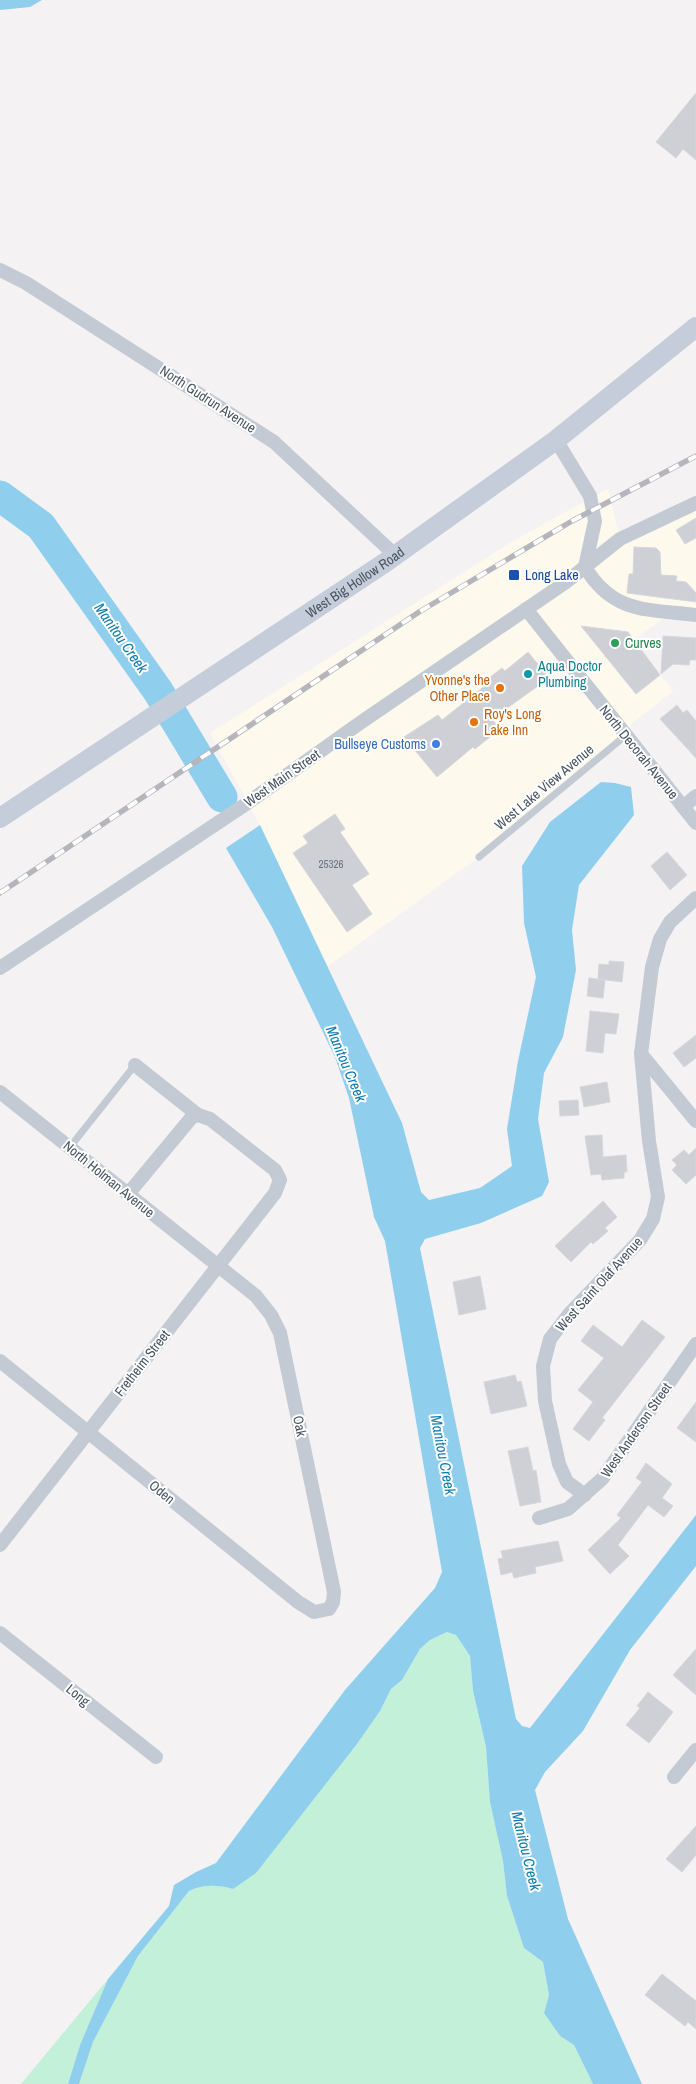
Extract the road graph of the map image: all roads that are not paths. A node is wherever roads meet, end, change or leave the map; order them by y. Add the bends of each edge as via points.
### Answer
1 (0, 270) edge
2 (696, 327) edge
3 (556, 440) junction
4 (696, 503) edge
5 (395, 555) junction
6 (585, 567) junction
7 (526, 609) junction
8 (696, 615) edge
9 (625, 736) junction
10 (696, 796) edge
11 (683, 807) junction
12 (5, 815) edge
13 (696, 823) edge
14 (479, 857) dead end
15 (696, 898) edge
16 (0, 968) edge
17 (641, 1054) junction
18 (135, 1065) joint
19 (0, 1092) edge
20 (198, 1115) junction
21 (696, 1121) edge
22 (70, 1147) junction
23 (128, 1194) junction
24 (218, 1266) junction
25 (696, 1344) edge
26 (0, 1361) edge
27 (88, 1432) junction
28 (585, 1495) junction
29 (539, 1518) dead end
30 (0, 1545) edge
31 (329, 1609) joint
32 (0, 1633) edge
33 (696, 1750) edge
34 (156, 1757) dead end
35 (674, 1777) dead end

1 - 5 street, North Gudrun Avenue via 34,288 274,442
2 - 3 main road, West Big Hollow Road
3 - 5 main road, West Big Hollow Road
3 - 6 street via 590,496 595,521
4 - 6 street, West Main Street via 620,539
5 - 12 main road, West Big Hollow Road
6 - 7 street, West Main Street
6 - 8 street via 596,586 614,600 630,606
7 - 9 street, North Decorah Avenue
7 - 16 street, West Main Street via 246,804
9 - 11 street, North Decorah Avenue
9 - 14 lane, West Lake View Avenue
10 - 11 street
11 - 13 street, North Decorah Avenue
15 - 17 street, West Saint Olaf Avenue via 670,922 660,939 652,967
17 - 21 street
17 - 28 street, West Saint Olaf Avenue via 648,1141 658,1198 653,1219 640,1240 570,1313 550,1339 543,1366 545,1401 559,1464 567,1482
18 - 20 street
18 - 22 lane
19 - 22 street, North Holman Avenue
20 - 23 street via 192,1118
20 - 24 street, Fretheim Street via 210,1119 275,1170 280,1180 275,1193
22 - 23 street, North Holman Avenue
23 - 24 street, North Holman Avenue
24 - 27 street, Fretheim Street
24 - 31 street, Oak via 256,1296 280,1333 334,1592
25 - 28 street, West Anderson Street via 615,1463
26 - 27 street, Oden
27 - 30 street, Fretheim Street
27 - 31 street, Oden via 298,1602 314,1612
28 - 29 street, West Anderson Street via 561,1513
32 - 34 street, Long
33 - 35 street

